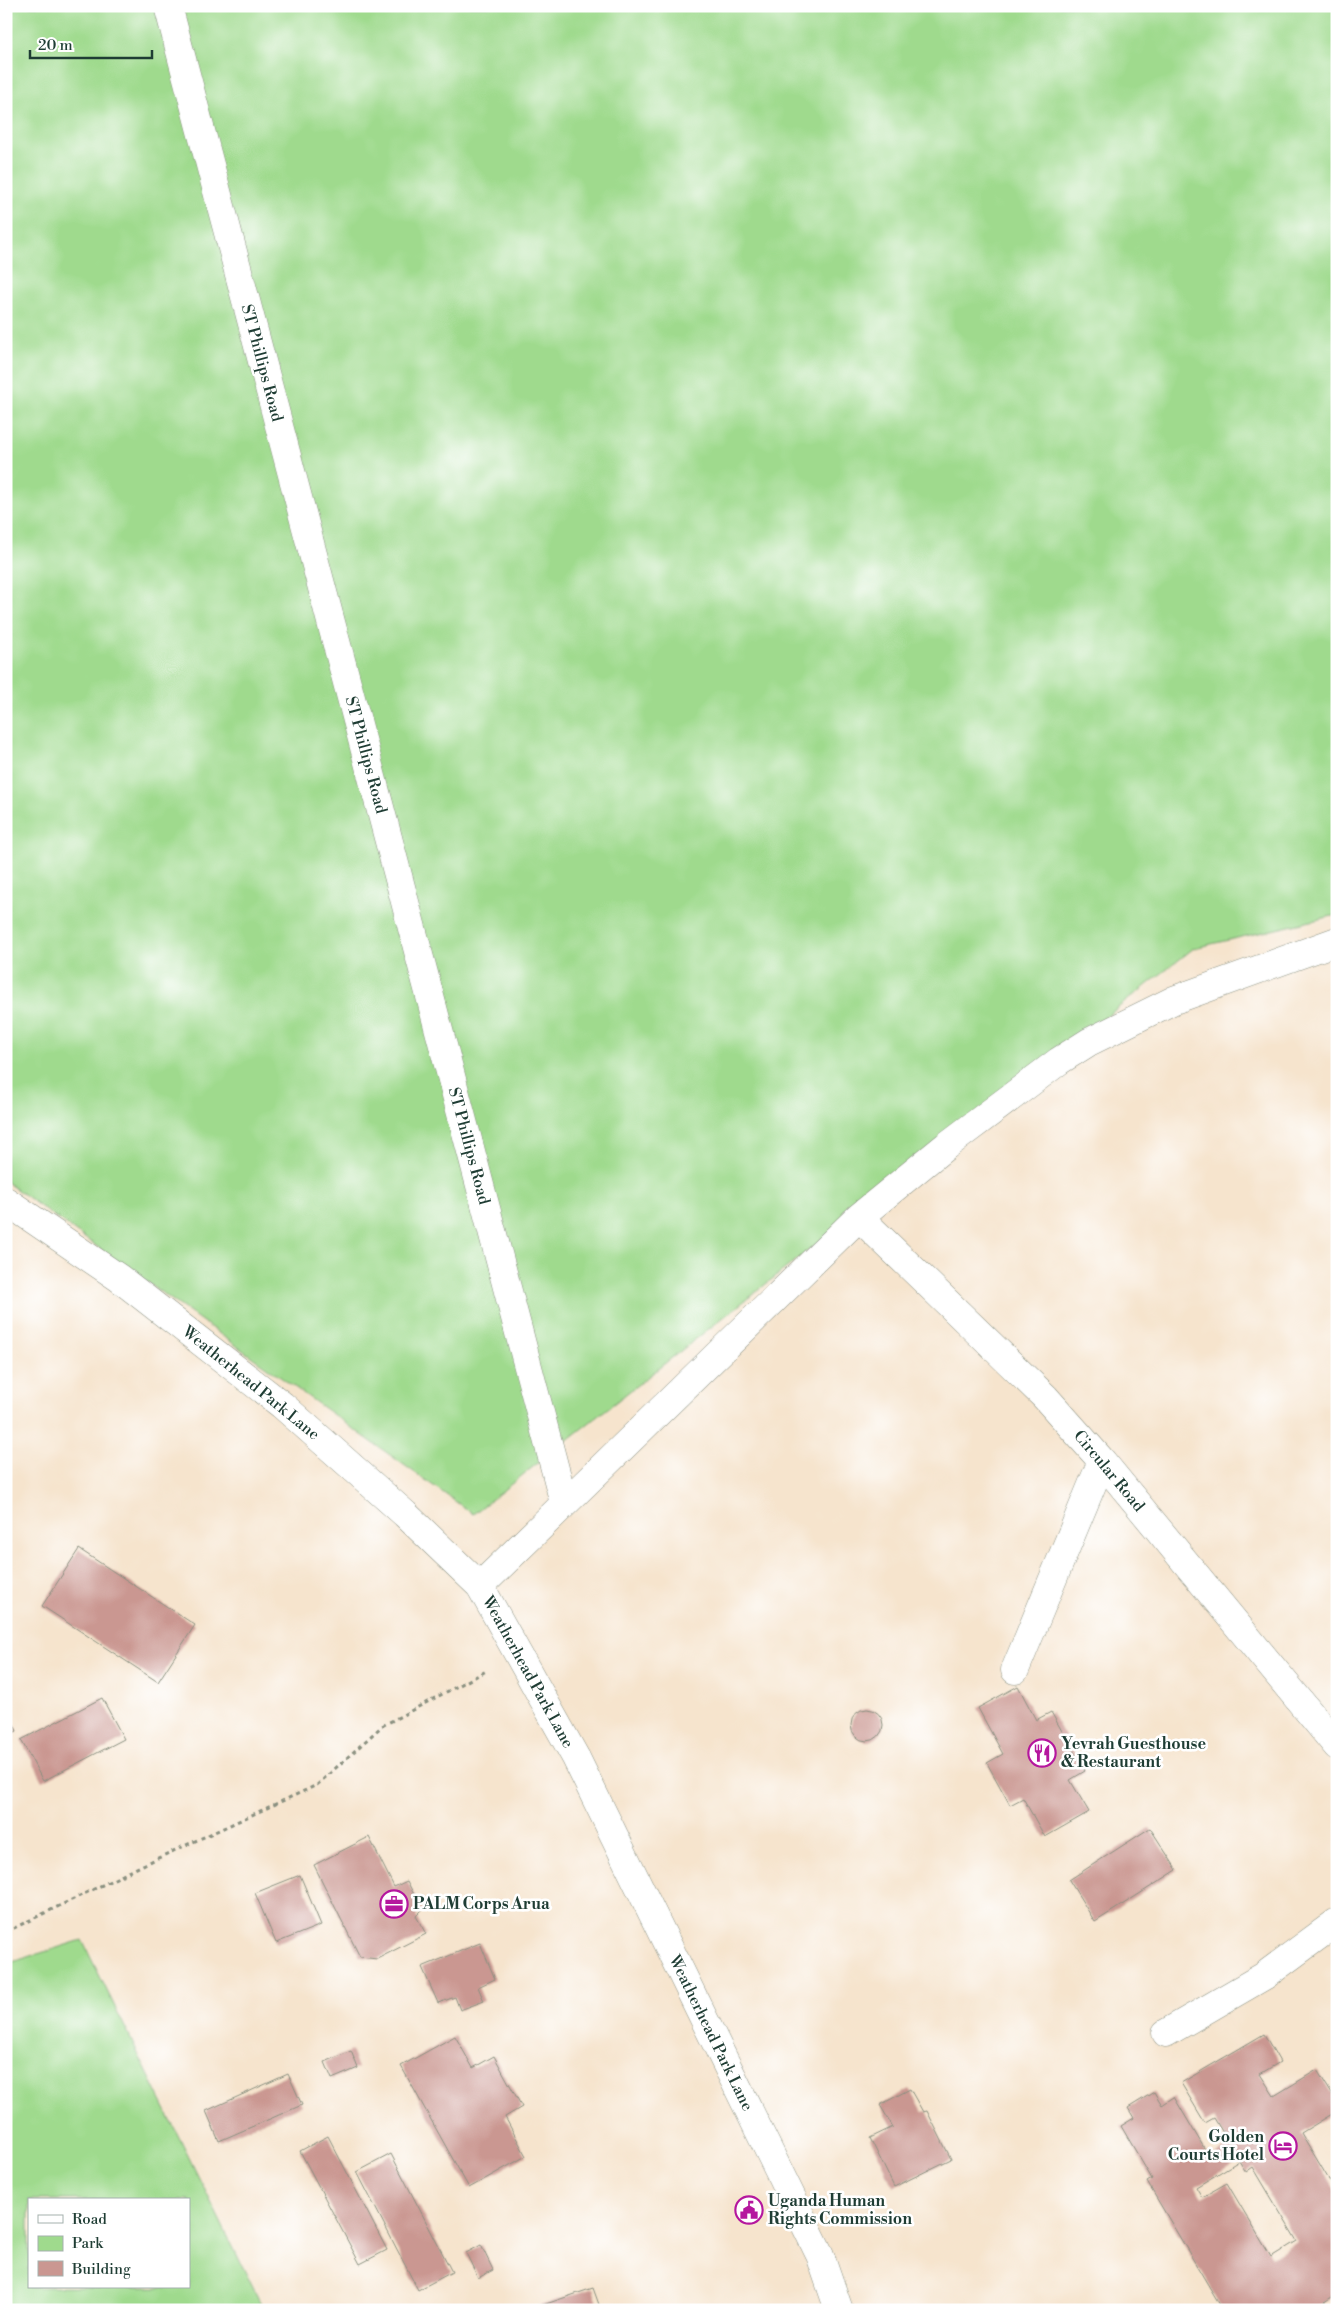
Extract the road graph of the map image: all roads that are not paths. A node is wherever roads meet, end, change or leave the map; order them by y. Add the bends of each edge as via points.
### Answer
1 (168, 6) edge
2 (1337, 941) edge
3 (6, 1201) edge
4 (859, 1217) junction
5 (1102, 1461) junction
6 (564, 1503) junction
7 (480, 1586) junction
8 (1015, 1670) dead end
9 (1337, 1746) edge
10 (1337, 1922) edge
11 (1166, 2033) dead end
12 (839, 2310) edge

1 - 6 street, ST Phillips Road
2 - 4 street via 1174,1000 1088,1042 953,1140
3 - 7 street, Weatherhead Park Lane via 119,1278 282,1405 405,1514
4 - 5 street, Circular Road via 1045,1397
4 - 6 street
5 - 8 street
5 - 9 street, Circular Road
6 - 7 street
7 - 12 street, Weatherhead Park Lane via 576,1758 820,2255
10 - 11 street via 1264,1976

